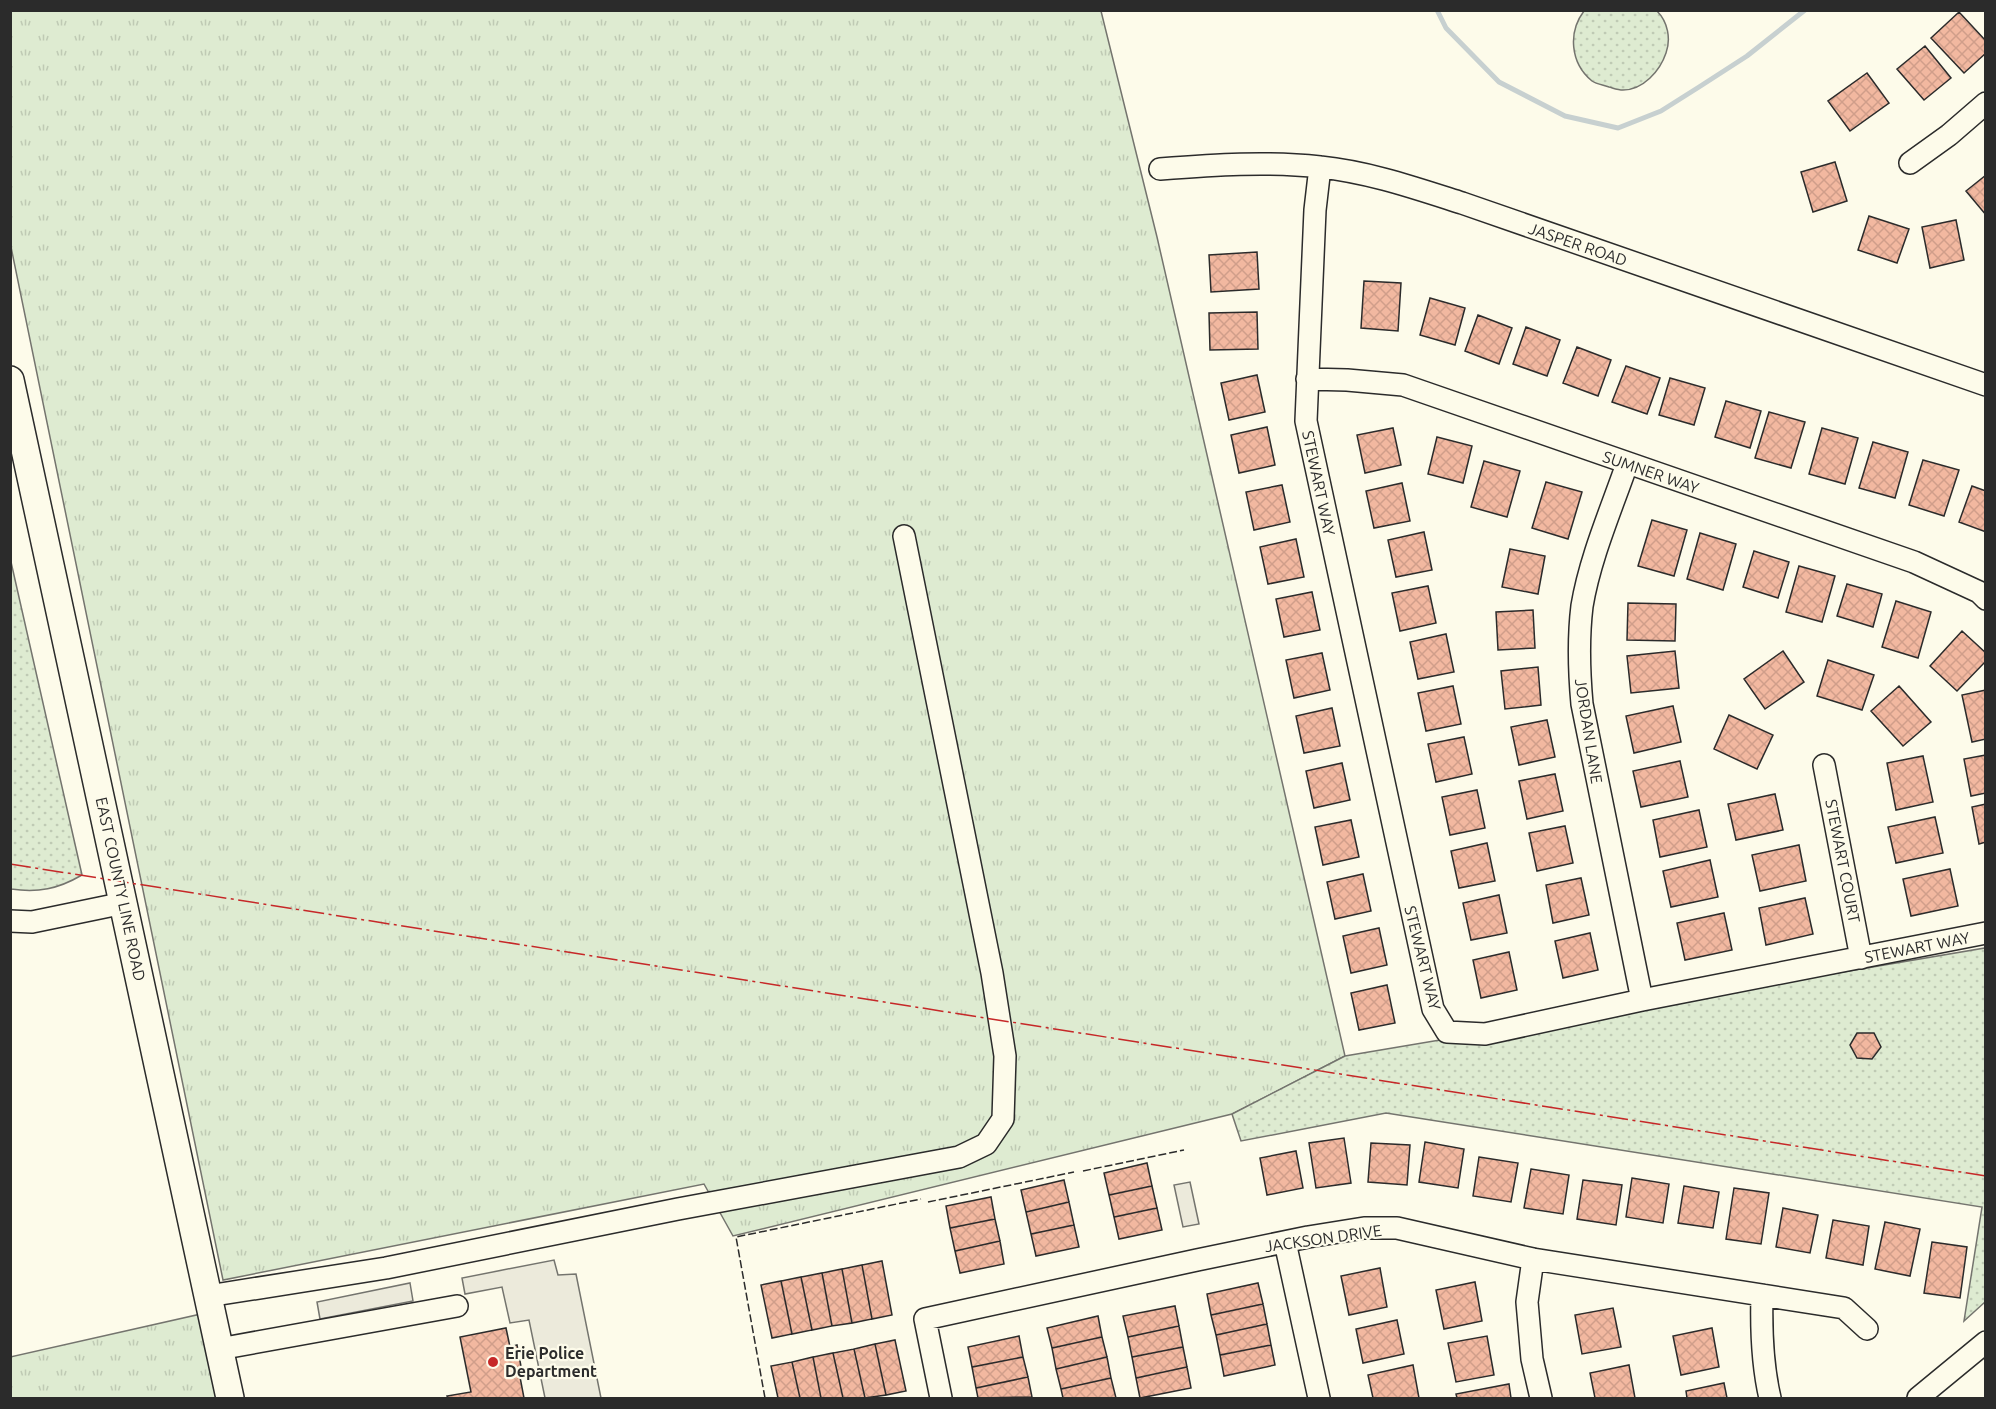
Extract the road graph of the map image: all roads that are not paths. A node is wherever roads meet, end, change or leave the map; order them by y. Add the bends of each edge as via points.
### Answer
1 (1986, 103) edge
2 (1910, 163) dead end
3 (1320, 167) junction
4 (1160, 169) dead end
5 (1307, 379) junction
6 (10, 380) edge
7 (1986, 385) edge
8 (1627, 464) junction
9 (904, 536) dead end
10 (1986, 599) edge
11 (1824, 765) dead end
12 (124, 903) junction
13 (10, 921) edge
14 (1986, 933) edge
15 (1861, 958) junction
16 (1642, 1000) junction
17 (1285, 1242) junction
18 (1533, 1259) junction
19 (1762, 1295) junction
20 (208, 1296) junction
21 (457, 1306) dead end
22 (1867, 1329) dead end
23 (1985, 1344) edge
24 (219, 1349) junction
25 (230, 1398) edge
26 (941, 1398) edge
27 (1319, 1398) edge
28 (1540, 1398) edge
29 (1770, 1398) edge
30 (1918, 1398) edge

1 - 2 street
3 - 4 street, JASPER ROAD via 1237,164
3 - 5 street
3 - 7 street, JASPER ROAD via 1389,180 1452,200
5 - 8 street, SUMNER WAY via 1403,385
5 - 16 street, STEWART WAY via 1306,421 1433,1009 1447,1032 1485,1034
6 - 12 main road, EAST COUNTY LINE ROAD
8 - 10 street, SUMNER WAY via 1914,562
8 - 16 street, JORDAN LANE via 1594,558 1578,658 1582,704
9 - 20 street via 1005,1056 1003,1119 986,1144 959,1157 386,1268
11 - 15 street, STEWART COURT
12 - 13 street via 32,922
12 - 20 main road, EAST COUNTY LINE ROAD
14 - 15 street, STEWART WAY
15 - 16 street, STEWART WAY
17 - 18 street, JACKSON DRIVE via 1364,1228 1397,1228
17 - 26 street, JACKSON DRIVE via 925,1319
17 - 27 street
18 - 19 street, JACKSON DRIVE
18 - 28 street via 1527,1302
19 - 22 street, JACKSON DRIVE via 1844,1308
19 - 29 street via 1761,1336
20 - 24 main road, EAST COUNTY LINE ROAD
21 - 24 street
23 - 30 street
24 - 25 main road, EAST COUNTY LINE ROAD

